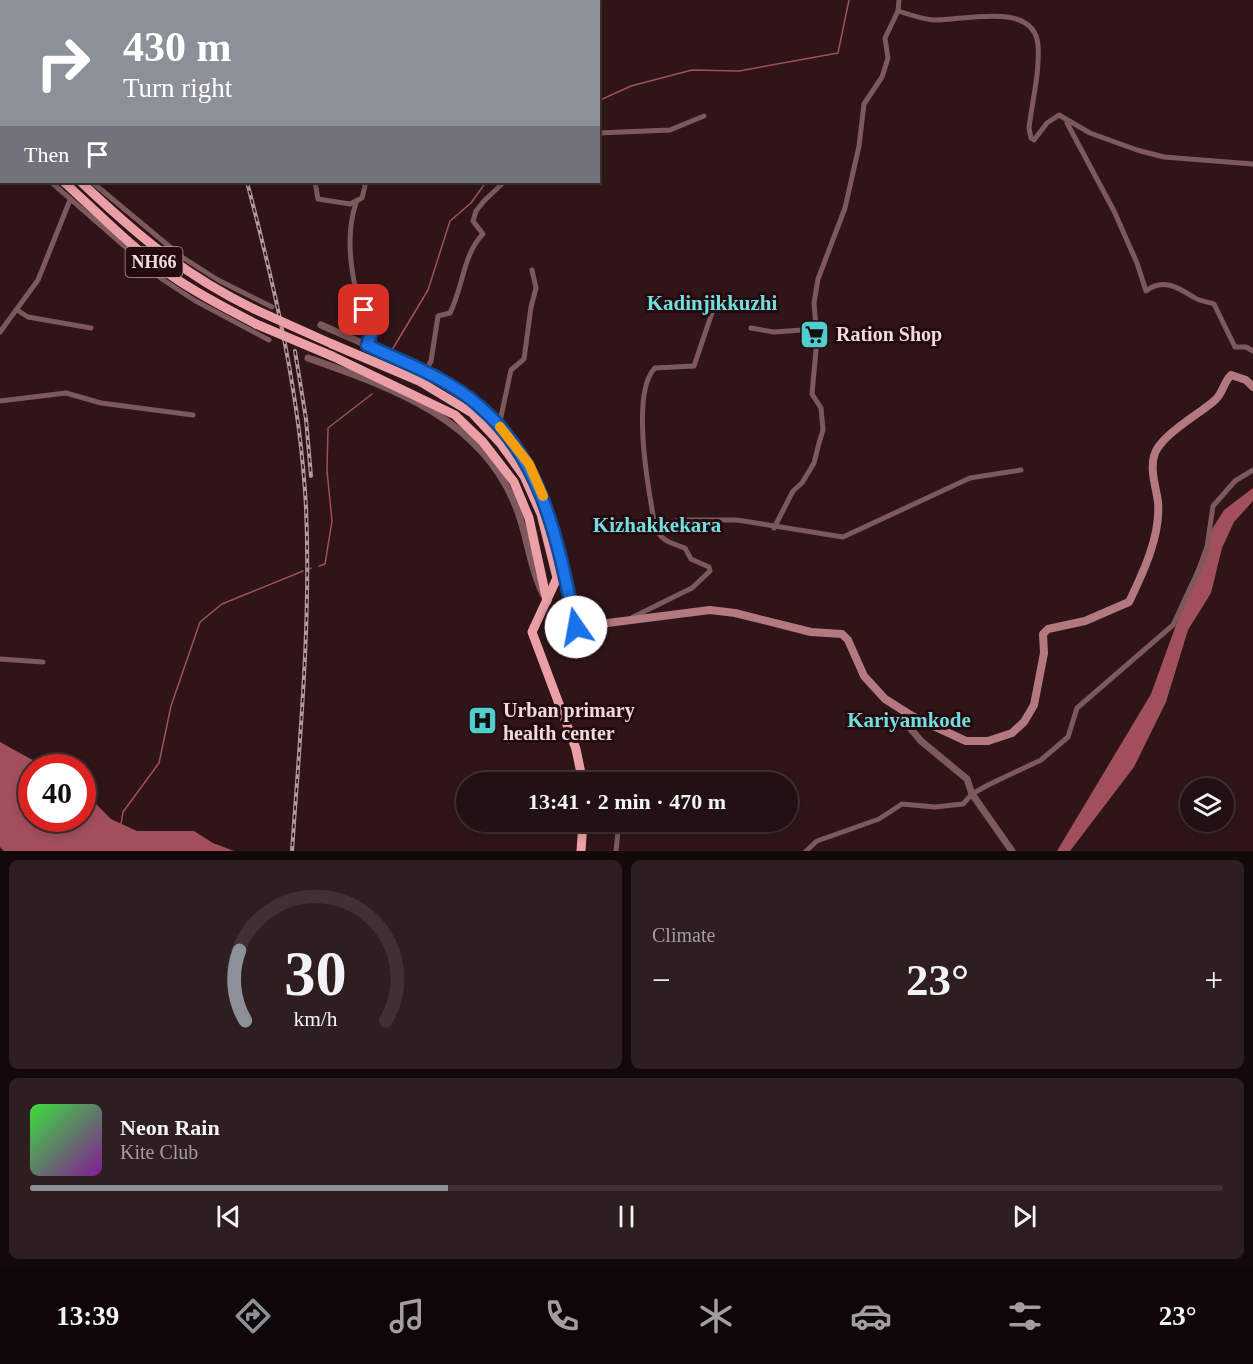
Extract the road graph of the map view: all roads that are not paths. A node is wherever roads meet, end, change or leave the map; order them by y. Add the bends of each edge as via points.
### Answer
1 (899, 0) edge
2 (898, 11) junction
3 (704, 116) dead end
4 (1066, 120) junction
5 (600, 133) edge
6 (1253, 164) edge
7 (52, 183) edge
8 (65, 183) edge
9 (82, 183) edge
10 (93, 183) edge
11 (315, 183) edge
12 (364, 183) edge
13 (503, 183) edge
14 (69, 200) junction
15 (354, 205) junction
16 (532, 270) dead end
17 (715, 304) dead end
18 (272, 307) dead end
19 (17, 310) junction
20 (321, 325) dead end
21 (92, 328) dead end
22 (752, 328) dead end
23 (817, 329) junction
24 (0, 332) edge
25 (269, 340) dead end
26 (367, 345) junction
27 (1253, 351) edge
28 (308, 358) dead end
29 (425, 372) junction
30 (1253, 386) edge
31 (0, 401) edge
32 (193, 415) dead end
33 (499, 426) junction
34 (1021, 470) dead end
35 (1253, 470) edge
36 (656, 526) junction
37 (774, 528) junction
38 (547, 601) junction
39 (629, 620) junction
40 (576, 627) joint
41 (0, 658) edge
42 (43, 662) dead end
43 (912, 716) junction
44 (581, 772) edge
45 (972, 794) junction
46 (582, 832) edge
47 (618, 832) edge
48 (581, 851) edge
49 (616, 851) edge
50 (806, 851) edge
51 (1012, 851) edge

1 - 2 street
2 - 4 street via 932,20 983,13 1020,20 1034,32 1038,45 1030,138 1039,138 1047,123 1059,115
2 - 23 street via 885,38 885,69 864,104 845,208 818,279 814,303
3 - 5 street via 670,130
4 - 6 street via 1110,141 1164,157
4 - 27 street via 1114,211 1146,291 1165,283 1214,304 1236,346
7 - 14 street
8 - 38 highway, NH66, bridge via 139,251 210,300 455,415 483,442 514,482 529,518
9 - 38 highway, NH66, bridge via 177,266 213,289 428,387 472,413 524,476 541,514 557,578
10 - 18 street via 182,257
11 - 15 street via 318,199
12 - 15 street via 362,198
13 - 29 street via 476,211 473,221 483,234 474,244 450,313 438,316 431,361
14 - 19 street via 38,279
14 - 25 street via 162,279
15 - 26 street via 352,265 355,296 372,332
16 - 33 street via 536,288 524,359 511,370
17 - 36 street via 694,366 654,368 642,392 646,478
19 - 21 street via 28,317
19 - 24 street
20 - 26 street
22 - 23 street via 774,332
23 - 37 street via 812,394 821,408 823,430 814,463 793,491
26 - 29 street
28 - 38 street via 422,404 474,442 507,486 534,575
29 - 33 street via 478,405
30 - 43 main road via 1231,375 1215,400 1161,443 1154,456 1156,527 1138,585 1129,602 1122,606 1085,621 1048,628 1043,634 1044,653 1034,705 1024,722 1012,733 996,739 966,741
31 - 32 street via 66,393 101,403
33 - 40 street via 529,464 548,508
34 - 37 street via 970,478 843,537
35 - 45 street via 1235,481 1213,506 1206,554 1173,625 1077,708 1068,737 1041,760
36 - 37 street via 707,519 737,520
36 - 39 street via 667,542 685,548 691,559 710,567 710,571 692,588
38 - 44 highway, NH66 via 532,632 576,749
39 - 40 main road
39 - 43 main road via 710,610 812,632 842,634 864,676 885,699
41 - 42 street
43 - 45 street via 910,728 967,779
45 - 50 street via 963,804 902,804 879,819 817,842
45 - 51 street
46 - 48 highway
47 - 49 street

